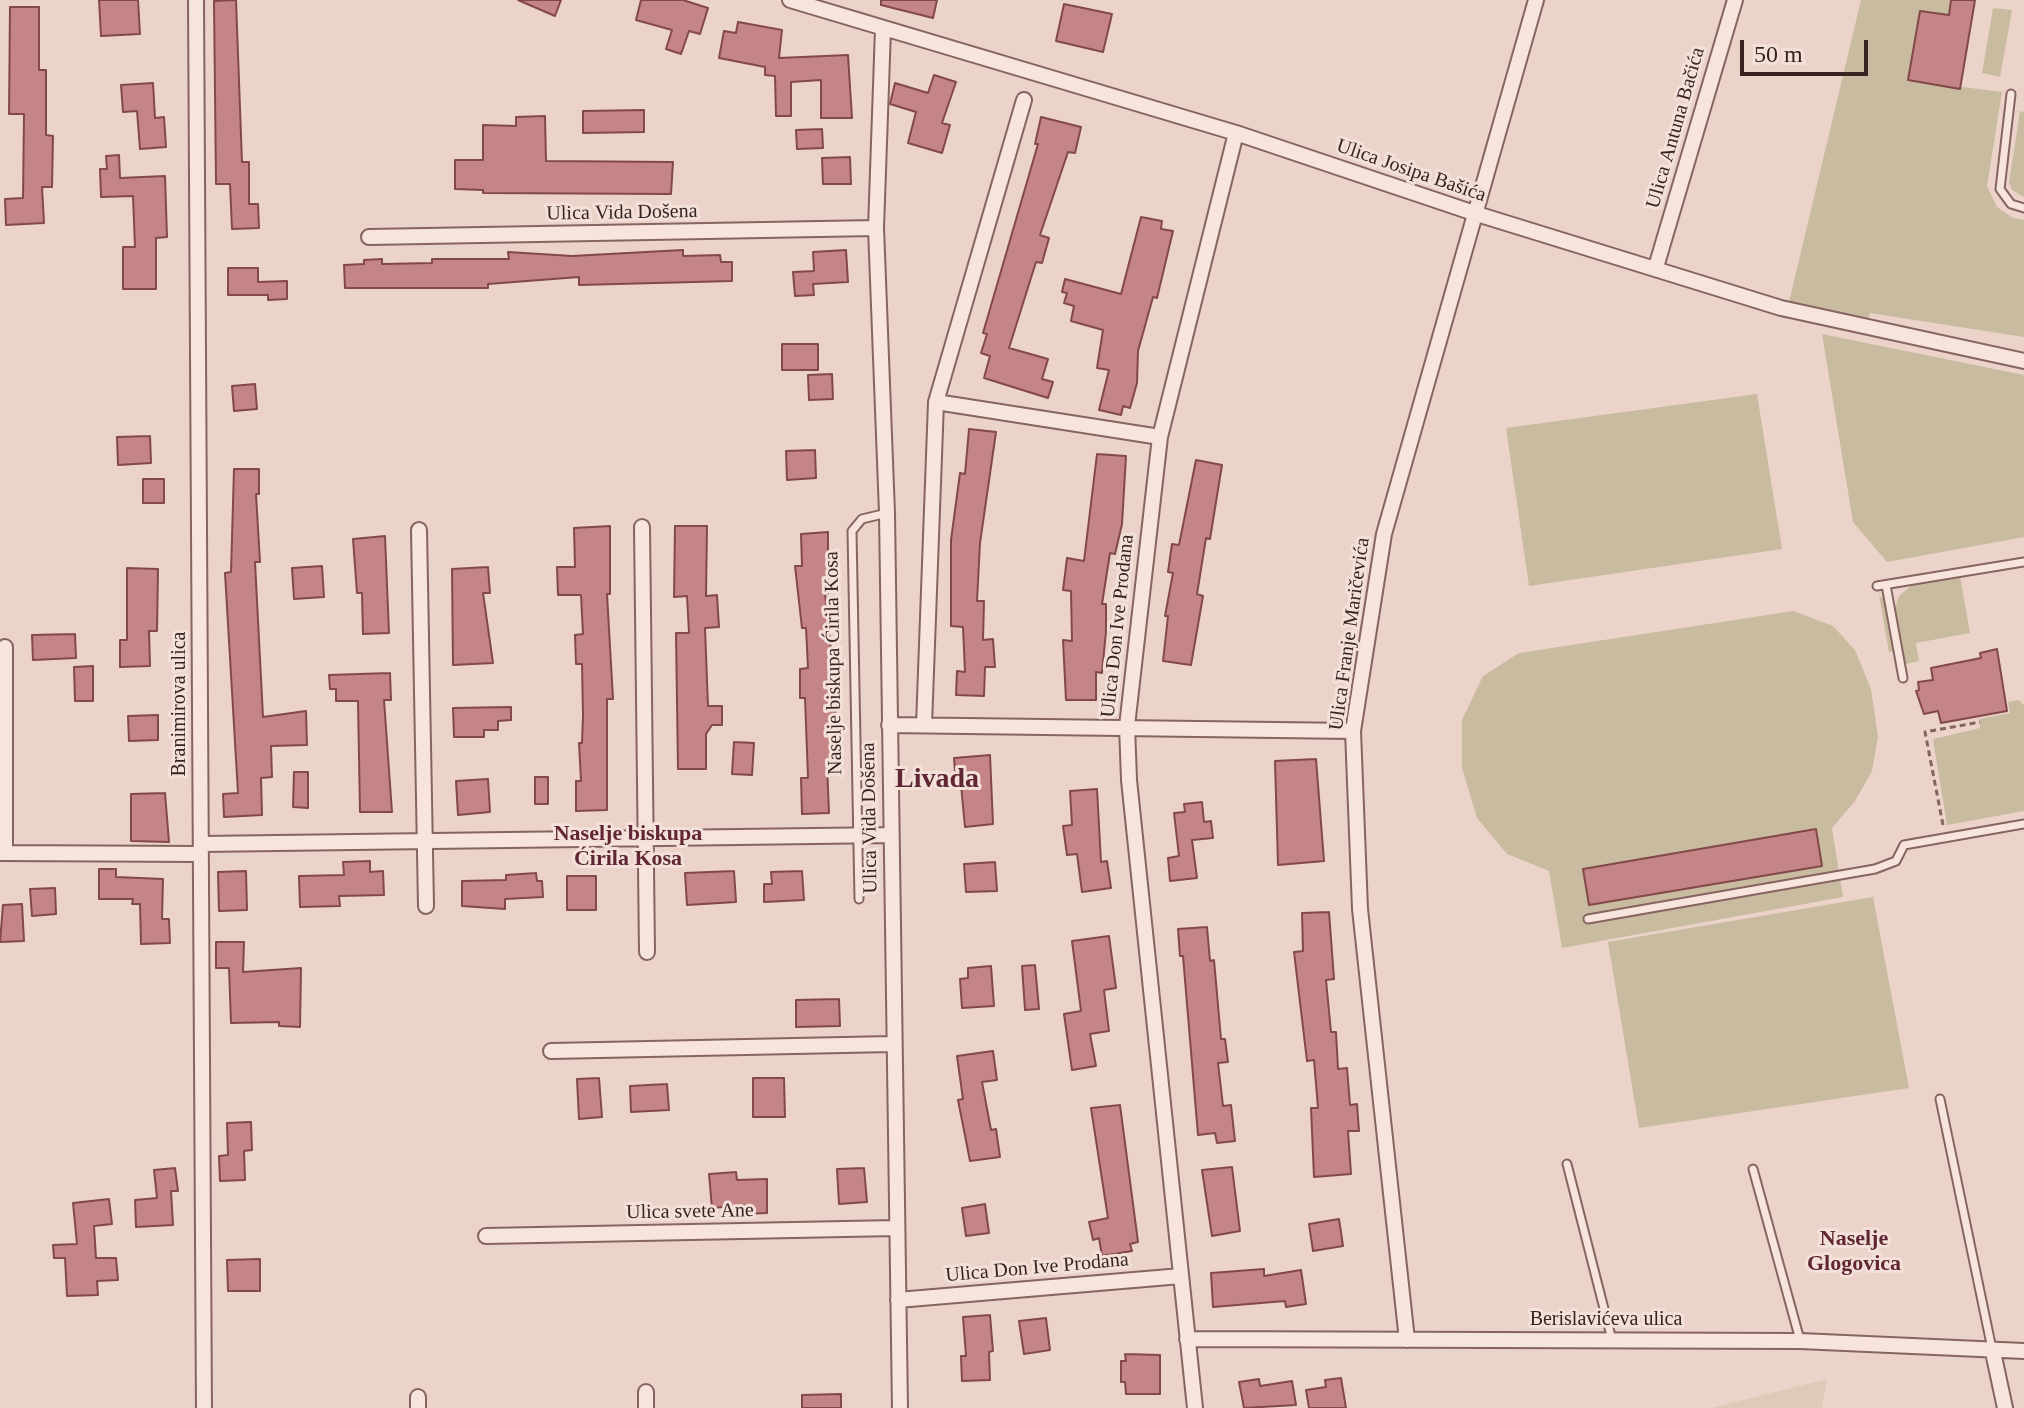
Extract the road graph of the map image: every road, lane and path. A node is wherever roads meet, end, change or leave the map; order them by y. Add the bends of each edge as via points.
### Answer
1 (196, 0) edge
2 (790, 0) edge
3 (1536, 0) edge
4 (1735, 0) edge
5 (883, 29) junction
6 (2011, 94) dead end
7 (1024, 100) dead end
8 (1236, 133) junction
9 (2024, 208) edge
10 (1477, 214) junction
11 (876, 228) junction
12 (369, 237) dead end
13 (1656, 267) junction
14 (2024, 361) edge
15 (936, 402) junction
16 (1160, 437) junction
17 (887, 513) junction
18 (642, 527) dead end
19 (419, 530) dead end
20 (2024, 562) edge
21 (5, 647) dead end
22 (1903, 678) dead end
23 (1980, 722) dead end
24 (889, 725) junction
25 (924, 725) junction
26 (1127, 726) junction
27 (1353, 731) junction
28 (2024, 824) edge
29 (856, 835) junction
30 (891, 835) junction
31 (1945, 837) junction
32 (646, 838) junction
33 (423, 841) junction
34 (201, 849) junction
35 (3, 853) edge
36 (859, 899) dead end
37 (426, 906) dead end
38 (1588, 919) dead end
39 (647, 952) dead end
40 (892, 1044) junction
41 (551, 1051) dead end
42 (1940, 1099) dead end
43 (1567, 1164) dead end
44 (1753, 1169) dead end
45 (896, 1228) junction
46 (486, 1236) dead end
47 (1181, 1276) junction
48 (898, 1300) junction
49 (1187, 1339) junction
50 (1407, 1340) junction
51 (1612, 1340) junction
52 (1800, 1341) junction
53 (2024, 1351) edge
54 (1993, 1352) junction
55 (646, 1392) dead end
56 (204, 1408) edge
57 (646, 1408) edge
58 (900, 1408) edge
59 (1195, 1408) edge
60 (2005, 1408) edge

1 - 34 street, Branimirova ulica
2 - 5 street, Ulica Josipa Bašića
3 - 10 street, Ulica Franje Maričevića
4 - 13 street, Ulica Antuna Bačića
5 - 8 street, Ulica Josipa Bašića
5 - 11 street, Ulica Vida Došena
6 - 9 lane via 2000,189 2011,204
7 - 15 street
8 - 10 street, Ulica Josipa Bašića
8 - 16 street, Ulica Don Ive Prodana
10 - 13 street, Ulica Josipa Bašića
10 - 27 street, Ulica Franje Maričevića via 1384,534
11 - 12 street, Ulica Vida Došena
11 - 17 street, Ulica Vida Došena
13 - 14 street, Ulica Josipa Bašića via 1781,308
15 - 16 street
15 - 25 street
16 - 26 street, Ulica Don Ive Prodana
17 - 24 street, Ulica Vida Došena
17 - 29 lane, Naselje biskupa Ćirila Kosa via 862,519 852,531
18 - 32 street
19 - 33 street
20 - 22 lane via 1882,586
21 - 35 street
23 - 31 path via 1925,732
24 - 25 street
24 - 30 street, Ulica Vida Došena
25 - 26 street
26 - 27 street
26 - 47 street, Ulica Don Ive Prodana
27 - 50 street, Ulica Franje Maričevića via 1360,909
28 - 31 lane
29 - 30 street
29 - 32 street
29 - 36 lane, Naselje biskupa Ćirila Kosa
30 - 40 street, Ulica Vida Došena
31 - 38 lane via 1904,845 1896,861 1875,869
32 - 33 street
32 - 39 street
33 - 34 street
33 - 37 street
34 - 35 street
34 - 56 street, Branimirova ulica
40 - 41 street
40 - 45 street, Ulica Vida Došena
42 - 54 lane
43 - 51 lane
44 - 52 lane
45 - 46 street, Ulica svete Ane
45 - 48 street, Ulica Vida Došena
47 - 48 street, Ulica Don Ive Prodana
47 - 49 street, Ulica Don Ive Prodana
48 - 58 street, Ulica Vida Došena
49 - 50 street, Berislavićeva ulica
49 - 59 street, Ulica Don Ive Prodana
50 - 51 street, Berislavićeva ulica
51 - 52 street, Berislavićeva ulica
52 - 54 street, Berislavićeva ulica
53 - 54 street, Berislavićeva ulica
54 - 60 street
55 - 57 street

